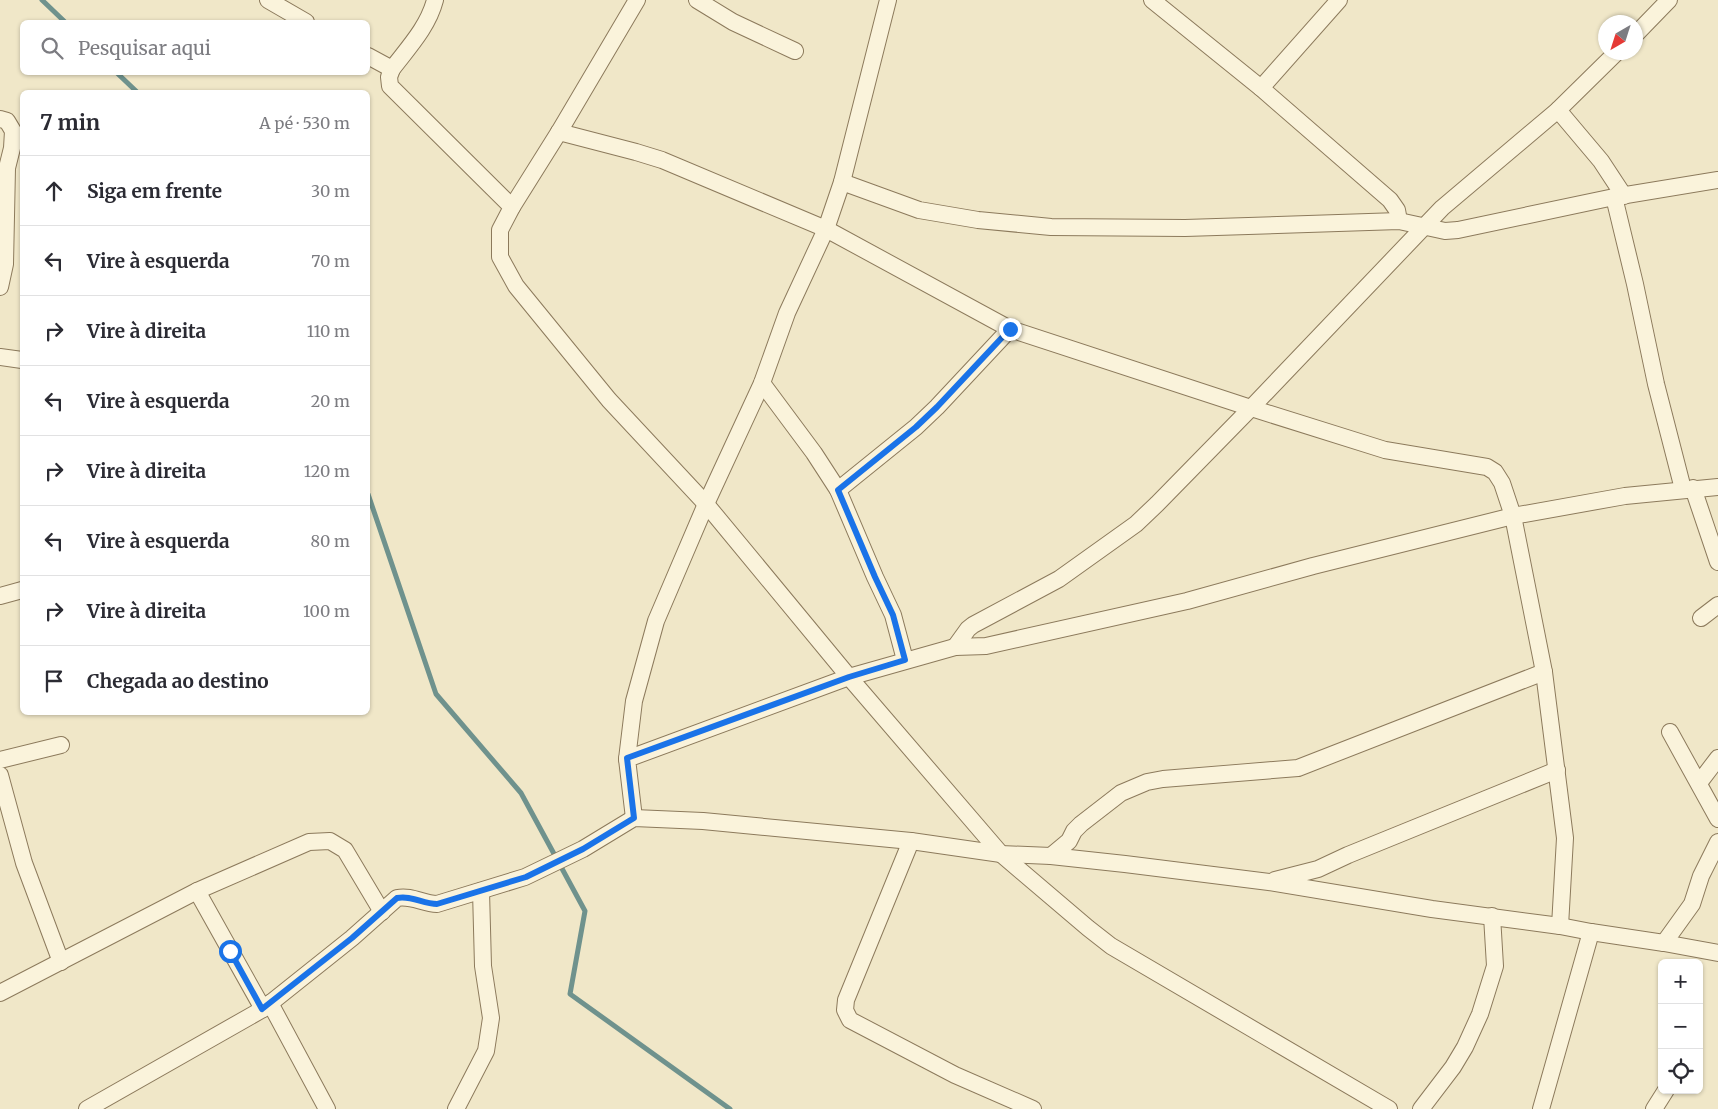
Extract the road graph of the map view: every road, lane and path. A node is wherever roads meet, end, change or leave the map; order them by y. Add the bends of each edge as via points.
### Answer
1 (268, 0) edge
2 (435, 0) edge
3 (637, 0) edge
4 (697, 0) edge
5 (888, 0) edge
6 (1152, 0) edge
7 (1339, 0) edge
8 (1669, 0) edge
9 (303, 20) edge
10 (1643, 27) edge
11 (795, 51) dead end
12 (370, 57) edge
13 (1609, 60) edge
14 (392, 70) junction
15 (1261, 88) junction
16 (1558, 110) junction
17 (0, 119) edge
18 (559, 132) junction
19 (1718, 180) edge
20 (842, 182) junction
21 (1619, 197) junction
22 (512, 206) junction
23 (1398, 222) junction
24 (1425, 228) junction
25 (826, 229) junction
26 (0, 287) edge
27 (1010, 329) junction
28 (0, 358) edge
29 (20, 360) edge
30 (762, 383) junction
31 (1251, 408) junction
32 (1718, 487) edge
33 (1688, 488) junction
34 (838, 490) junction
35 (706, 504) junction
36 (1513, 516) junction
37 (1718, 562) edge
38 (20, 591) edge
39 (0, 596) edge
40 (1718, 604) edge
41 (1701, 618) dead end
42 (955, 647) junction
43 (905, 660) junction
44 (1544, 672) junction
45 (849, 677) junction
46 (1670, 732) dead end
47 (61, 745) dead end
48 (627, 758) junction
49 (1718, 758) edge
50 (0, 760) edge
51 (1557, 770) junction
52 (0, 775) edge
53 (1699, 783) junction
54 (634, 818) junction
55 (1718, 819) edge
56 (911, 841) junction
57 (1718, 842) edge
58 (1001, 854) junction
59 (1051, 856) junction
60 (1269, 882) junction
61 (198, 891) junction
62 (481, 891) junction
63 (382, 912) junction
64 (1492, 916) junction
65 (1560, 926) junction
66 (1592, 932) junction
67 (1664, 943) junction
68 (1718, 953) edge
69 (61, 962) junction
70 (0, 994) edge
71 (266, 1006) junction
72 (1663, 1094) edge
73 (87, 1109) edge
74 (327, 1109) edge
75 (456, 1109) edge
76 (1033, 1109) edge
77 (1389, 1109) edge
78 (1421, 1109) edge
79 (1541, 1109) edge
80 (1654, 1109) edge

1 - 9 street
2 - 14 street via 422,30
3 - 18 street
4 - 11 street via 733,22
5 - 20 street
6 - 15 street
7 - 15 street
8 - 10 street
12 - 14 street
13 - 16 street
14 - 22 street via 390,86
15 - 23 street via 1390,200 1397,210
16 - 21 street via 1602,161
16 - 24 street via 1442,208
17 - 26 street via 7,121 12,131 12,148 7,168 5,264
18 - 22 street
18 - 25 street via 662,160
19 - 21 street
20 - 23 street via 919,210 1051,227 1186,228
20 - 25 street
21 - 24 street via 1458,230
21 - 33 street via 1656,384
22 - 35 street via 500,230 500,257 516,286 609,400
23 - 24 street
24 - 31 street
25 - 27 street
25 - 30 street via 787,313
27 - 31 street
27 - 34 street via 916,427
28 - 29 street
30 - 34 street
30 - 35 street
31 - 36 street via 1385,450 1487,467 1502,483
31 - 42 street via 1136,524 1059,579 973,625
32 - 33 street
33 - 36 street
33 - 37 street
34 - 43 street via 893,615
35 - 45 street
35 - 48 street via 656,621 634,700
36 - 42 street via 1187,601 986,646
36 - 44 street
38 - 39 street
40 - 41 street
42 - 43 street
43 - 45 street
44 - 51 street
44 - 59 street via 1298,768 1163,779 1140,784 1121,793 1081,824
45 - 48 street
45 - 58 street
46 - 53 street
47 - 50 street
48 - 54 street
49 - 53 street
51 - 60 street via 1318,869
51 - 65 street via 1566,838
52 - 69 street via 24,863
53 - 55 street
54 - 56 street via 703,821
54 - 62 street via 583,849 526,877
56 - 58 street
56 - 76 street via 846,1000 845,1010 850,1020 859,1025 955,1075
57 - 67 street via 1692,904
58 - 59 street
58 - 77 street via 1111,946
59 - 60 street
60 - 64 street
61 - 63 street via 308,842 330,841 345,850
61 - 69 street
61 - 71 street
62 - 63 street via 437,904 397,898
62 - 75 street via 483,966 492,1018 486,1051
63 - 71 street
64 - 65 street
64 - 78 street via 1495,966 1480,1014 1453,1067
65 - 66 street
66 - 67 street
66 - 79 street
67 - 68 street
69 - 70 street
71 - 73 street
71 - 74 street
72 - 80 street

